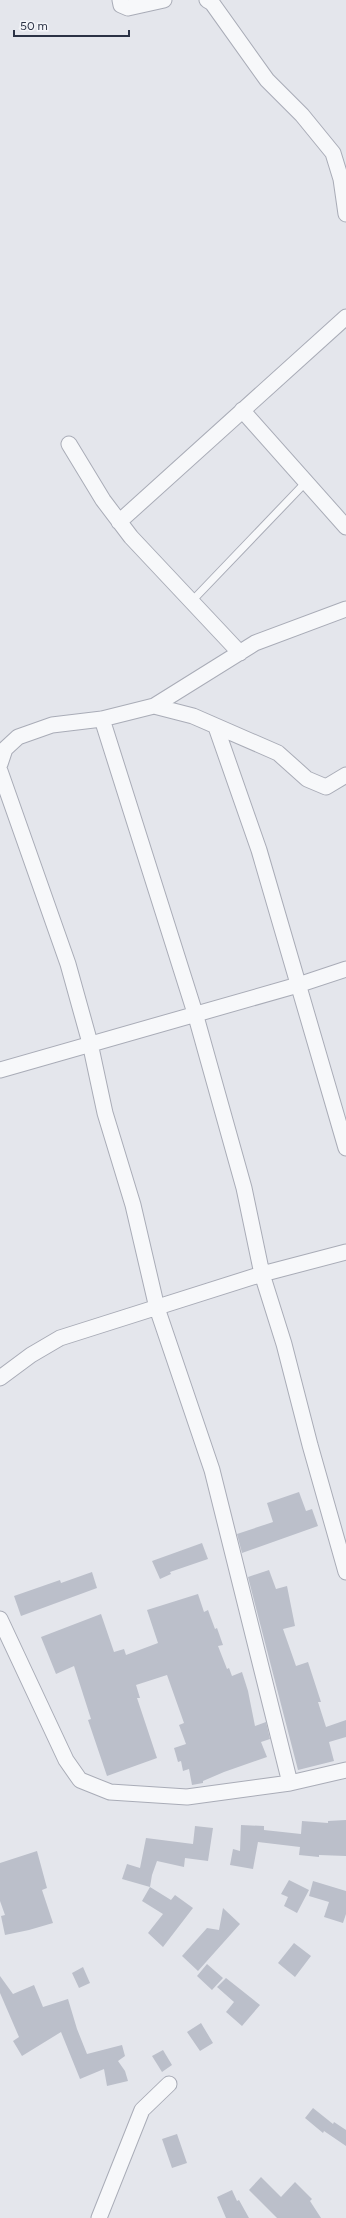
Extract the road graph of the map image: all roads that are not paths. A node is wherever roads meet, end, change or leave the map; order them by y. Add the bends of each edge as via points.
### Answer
1 (120, 0) edge
2 (164, 0) edge
3 (207, 0) edge
4 (346, 214) edge
5 (346, 317) edge
6 (242, 410) junction
7 (69, 444) dead end
8 (306, 482) junction
9 (119, 522) junction
10 (346, 527) edge
11 (191, 602) junction
12 (346, 609) edge
13 (240, 653) junction
14 (154, 706) junction
15 (102, 719) junction
16 (216, 728) junction
17 (0, 764) edge
18 (0, 770) edge
19 (346, 776) edge
20 (346, 969) edge
21 (298, 984) junction
22 (195, 1013) junction
23 (90, 1042) junction
24 (0, 1070) edge
25 (346, 1148) edge
26 (346, 1252) edge
27 (262, 1274) junction
28 (156, 1308) junction
29 (0, 1378) edge
30 (346, 1572) edge
31 (0, 1619) edge
32 (346, 1770) edge
33 (290, 1783) junction
34 (169, 2084) dead end
35 (99, 2218) edge

1 - 2 street via 122,5 128,8
3 - 4 street via 212,3 267,80 302,115 333,153 341,179
5 - 6 street
6 - 8 street
6 - 9 street
7 - 9 street
8 - 10 street
8 - 11 lane
9 - 11 street
11 - 13 street
12 - 13 street via 255,643
13 - 14 street
14 - 15 street
14 - 16 street via 193,716
15 - 17 street via 52,725 18,737 4,749
15 - 22 street
16 - 19 street via 278,753 307,779 326,787
16 - 21 street via 259,850
18 - 23 street via 68,964
20 - 21 street
21 - 22 street
21 - 25 street
22 - 23 street
22 - 27 street via 244,1188
23 - 24 street
23 - 28 street via 105,1113 133,1205
26 - 27 street
27 - 28 street
27 - 30 street via 284,1344
28 - 29 street via 60,1338
28 - 33 street via 212,1470
31 - 33 street via 66,1760 80,1780 110,1792 187,1797
32 - 33 street
34 - 35 street via 142,2110

